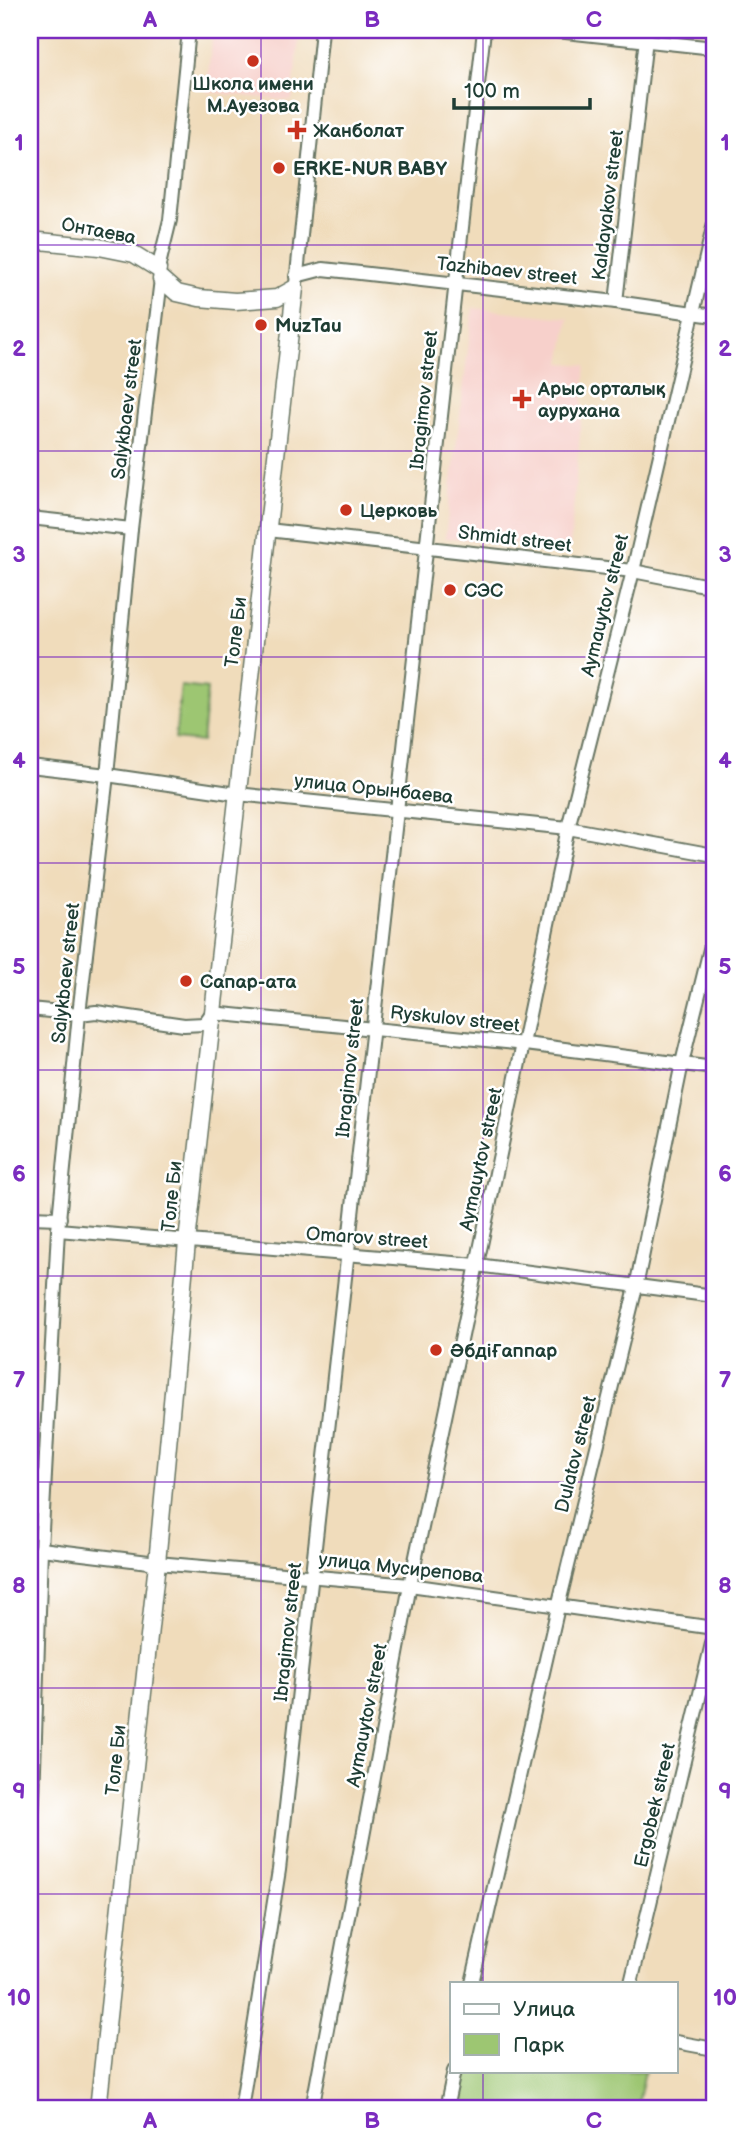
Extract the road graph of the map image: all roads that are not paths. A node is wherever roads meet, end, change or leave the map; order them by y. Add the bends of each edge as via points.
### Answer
1 (189, 30) edge
2 (322, 30) edge
3 (484, 30) edge
4 (547, 30) edge
5 (646, 35) edge
6 (714, 48) edge
7 (714, 223) edge
8 (30, 240) edge
9 (160, 274) junction
10 (296, 282) junction
11 (456, 284) junction
12 (616, 302) junction
13 (692, 312) junction
14 (714, 316) edge
15 (30, 519) edge
16 (131, 529) junction
17 (268, 530) junction
18 (427, 547) junction
19 (633, 571) junction
20 (714, 587) edge
21 (30, 766) edge
22 (107, 775) junction
23 (237, 794) junction
24 (399, 809) junction
25 (568, 828) junction
26 (714, 855) edge
27 (714, 933) edge
28 (30, 1009) edge
29 (212, 1013) junction
30 (79, 1014) junction
31 (373, 1029) junction
32 (525, 1044) junction
33 (682, 1063) junction
34 (714, 1068) edge
35 (30, 1217) edge
36 (59, 1224) junction
37 (187, 1242) junction
38 (348, 1255) junction
39 (477, 1265) junction
40 (636, 1287) junction
41 (714, 1296) edge
42 (41, 1549) junction
43 (157, 1563) junction
44 (313, 1576) junction
45 (410, 1585) junction
46 (558, 1607) junction
47 (714, 1628) edge
48 (714, 1635) edge
49 (30, 1840) edge
50 (472, 1982) edge
51 (631, 1982) edge
52 (678, 2042) edge
53 (714, 2049) edge
54 (454, 2072) edge
55 (99, 2109) edge
56 (241, 2109) edge
57 (312, 2109) edge
58 (446, 2109) edge

1 - 9 street, Salykbaev street via 170,220
2 - 10 street
3 - 11 street, Ibragimov street
4 - 5 street
5 - 6 street
5 - 12 street, Kaldayakov street
7 - 13 street, Aymauytov street
8 - 9 main road, Онтаева via 134,254
9 - 10 main road, Онтаева via 177,293 235,302 277,298
9 - 16 street, Salykbaev street
10 - 11 street, Tazhibaev street via 323,269
10 - 17 main road, Толе Би
11 - 12 street, Tazhibaev street
11 - 18 street, Ibragimov street
12 - 13 street, Tazhibaev street
13 - 14 street, Tazhibaev street
13 - 19 street, Aymauytov street
15 - 16 street
16 - 22 street, Salykbaev street
17 - 18 street, Shmidt street
17 - 23 main road, Толе Би
18 - 19 street, Shmidt street
18 - 24 street, Ibragimov street
19 - 20 street, Shmidt street
19 - 25 street, Aymauytov street
21 - 22 street, улица Орынбаева
22 - 23 street, улица Орынбаева
22 - 30 street, Salykbaev street
23 - 24 street, улица Орынбаева
23 - 29 main road, Толе Би
24 - 25 street, улица Орынбаева
24 - 31 street, Ibragimov street
25 - 26 street, улица Орынбаева
25 - 32 street, Aymauytov street
27 - 33 street, Dulatov street
28 - 30 street, Ryskulov street
29 - 30 street, Ryskulov street via 204,1024 184,1025 96,1012
29 - 31 street, Ryskulov street
29 - 37 main road, Толе Би
30 - 36 street, Salykbaev street
31 - 32 street, Ryskulov street
31 - 38 street, Ibragimov street
32 - 33 street, Ryskulov street
32 - 39 street, Aymauytov street
33 - 34 street, Ryskulov street
33 - 40 street, Dulatov street
35 - 36 street, Omarov street
36 - 37 street, Omarov street
36 - 42 street, Salykbaev street
37 - 38 street, Omarov street
37 - 43 main road, Толе Би
38 - 39 street, Omarov street
38 - 44 street, Ibragimov street
39 - 40 street, Omarov street
39 - 45 street, Aymauytov street
40 - 41 street, Omarov street
40 - 46 street, Dulatov street
42 - 43 street, улица Мусирепова
42 - 49 street, Salykbaev street
43 - 44 street, улица Мусирепова
43 - 55 main road, Толе Би
44 - 45 street, улица Мусирепова
44 - 56 street, Ibragimov street via 279,1870
45 - 46 street, улица Мусирепова
45 - 57 street, Aymauytov street
46 - 47 street, улица Мусирепова
46 - 50 street, Dulatov street
48 - 51 street, Ergobek street
52 - 53 street
54 - 58 street

